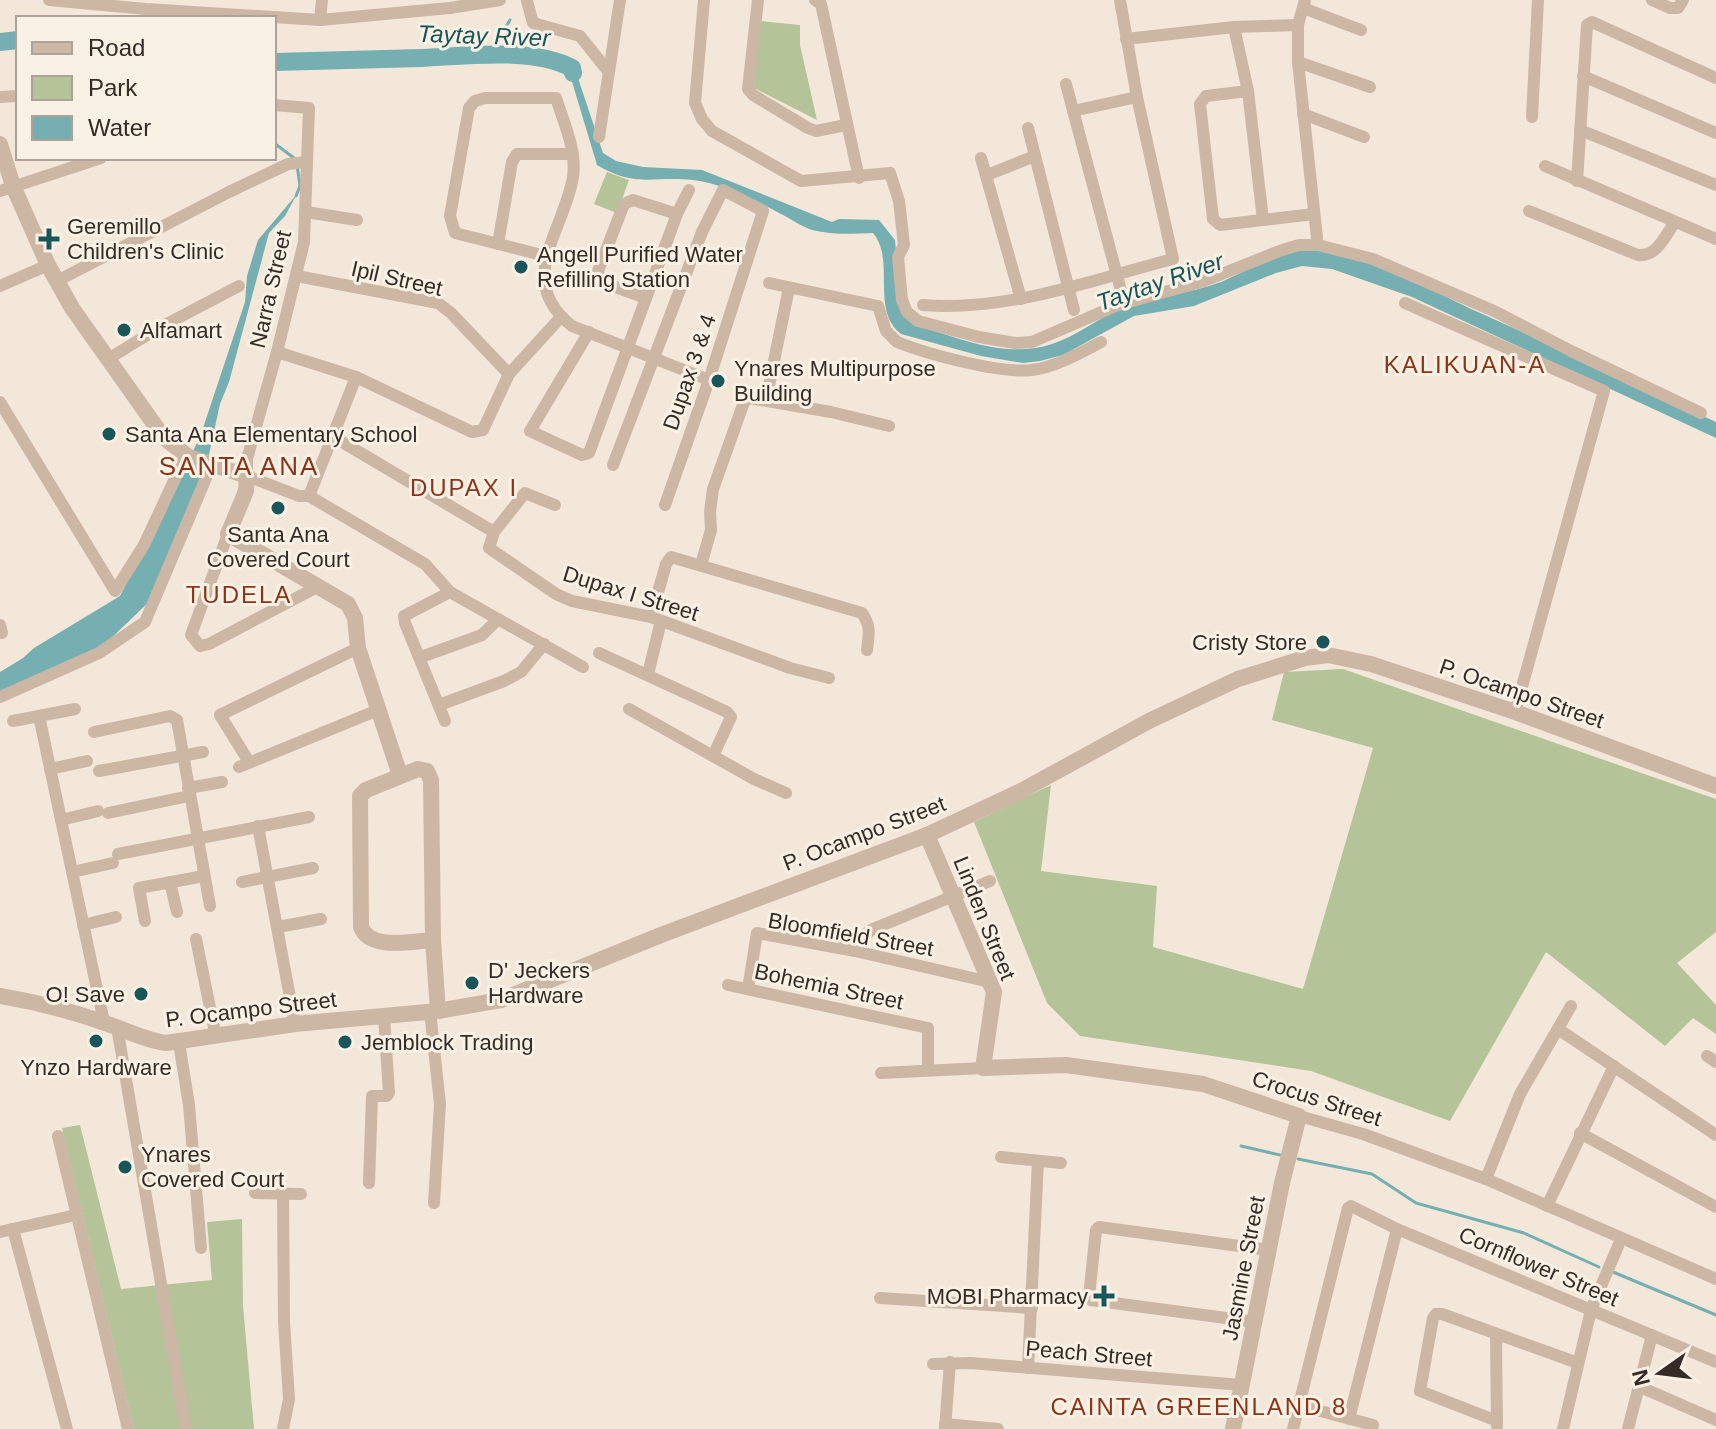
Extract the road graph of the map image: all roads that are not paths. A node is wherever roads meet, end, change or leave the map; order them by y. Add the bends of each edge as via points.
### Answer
1 (49, 0) edge
2 (322, 0) edge
3 (500, 0) edge
4 (527, 0) edge
5 (620, 0) edge
6 (704, 0) edge
7 (758, 0) edge
8 (1120, 0) edge
9 (1538, 0) edge
10 (1652, 0) edge
11 (1683, 0) edge
12 (818, 2) edge
13 (1304, 4) edge
14 (139, 6) edge
15 (268, 16) edge
16 (276, 17) edge
17 (320, 20) junction
18 (1298, 25) junction
19 (1234, 27) junction
20 (1361, 30) dead end
21 (1126, 39) junction
22 (1298, 62) junction
23 (608, 71) junction
24 (1583, 76) junction
25 (1716, 78) edge
26 (1066, 84) dead end
27 (1370, 87) dead end
28 (1248, 91) junction
29 (1137, 97) junction
30 (276, 105) edge
31 (1073, 111) junction
32 (1303, 114) junction
33 (1532, 117) dead end
34 (846, 125) junction
35 (1028, 128) dead end
36 (1580, 130) junction
37 (1716, 133) edge
38 (599, 137) dead end
39 (1364, 137) dead end
40 (0, 144) edge
41 (573, 154) junction
42 (1035, 156) junction
43 (981, 158) dead end
44 (95, 160) edge
45 (297, 162) junction
46 (1545, 166) dead end
47 (987, 175) junction
48 (859, 178) junction
49 (1577, 181) junction
50 (1716, 185) edge
51 (7, 188) edge
52 (689, 190) dead end
53 (1529, 211) dead end
54 (306, 212) junction
55 (677, 214) junction
56 (1314, 214) junction
57 (357, 220) dead end
58 (1263, 220) junction
59 (1675, 222) junction
60 (1317, 238) dead end
61 (1716, 239) edge
62 (498, 244) junction
63 (546, 256) junction
64 (48, 265) junction
65 (1117, 273) junction
66 (297, 276) junction
67 (57, 281) junction
68 (769, 283) dead end
69 (0, 286) edge
70 (239, 286) dead end
71 (1069, 286) junction
72 (789, 288) junction
73 (646, 298) junction
74 (1123, 298) dead end
75 (1021, 299) junction
76 (1405, 303) dead end
77 (923, 305) dead end
78 (1074, 310) dead end
79 (561, 317) junction
80 (589, 332) junction
81 (1101, 342) dead end
82 (628, 347) junction
83 (277, 352) junction
84 (654, 357) junction
85 (108, 359) junction
86 (509, 374) junction
87 (356, 377) junction
88 (709, 380) junction
89 (766, 400) junction
90 (0, 402) edge
91 (1701, 413) dead end
92 (889, 426) dead end
93 (332, 436) junction
94 (188, 456) junction
95 (211, 464) junction
96 (613, 465) dead end
97 (247, 476) junction
98 (309, 496) junction
99 (555, 505) dead end
100 (665, 505) dead end
101 (494, 532) junction
102 (228, 534) junction
103 (701, 565) junction
104 (319, 586) junction
105 (450, 592) junction
106 (498, 619) junction
107 (656, 619) junction
108 (544, 644) junction
109 (358, 648) junction
110 (867, 650) dead end
111 (599, 653) dead end
112 (421, 657) junction
113 (583, 667) dead end
114 (648, 674) junction
115 (829, 678) dead end
116 (0, 697) edge
117 (439, 705) junction
118 (75, 709) dead end
119 (629, 709) dead end
120 (378, 710) junction
121 (1515, 712) junction
122 (39, 716) junction
123 (13, 721) dead end
124 (445, 721) dead end
125 (94, 732) dead end
126 (203, 752) dead end
127 (182, 756) junction
128 (713, 756) junction
129 (87, 761) dead end
130 (50, 769) junction
131 (99, 771) dead end
132 (400, 775) junction
133 (222, 782) dead end
134 (1716, 786) edge
135 (188, 792) junction
136 (786, 793) dead end
137 (309, 817) dead end
138 (61, 820) junction
139 (258, 826) junction
140 (927, 835) junction
141 (197, 837) junction
142 (313, 868) dead end
143 (72, 872) junction
144 (204, 876) junction
145 (268, 877) junction
146 (990, 881) dead end
147 (170, 882) junction
148 (242, 882) dead end
149 (954, 897) junction
150 (210, 906) dead end
151 (177, 912) dead end
152 (116, 917) dead end
153 (321, 919) dead end
154 (145, 921) dead end
155 (83, 925) junction
156 (278, 927) junction
157 (196, 939) dead end
158 (433, 940) junction
159 (855, 951) junction
160 (990, 982) junction
161 (728, 985) dead end
162 (748, 989) junction
163 (0, 996) edge
164 (1571, 1006) dead end
165 (434, 1011) junction
166 (384, 1016) junction
167 (110, 1024) junction
168 (295, 1024) junction
169 (1558, 1029) junction
170 (216, 1037) junction
171 (179, 1043) junction
172 (1614, 1066) junction
173 (983, 1068) junction
174 (928, 1070) junction
175 (881, 1073) dead end
176 (1299, 1116) junction
177 (1580, 1133) junction
178 (1716, 1135) edge
179 (58, 1136) dead end
180 (1001, 1157) dead end
181 (1038, 1161) junction
182 (1061, 1163) dead end
183 (1486, 1179) junction
184 (369, 1183) dead end
185 (255, 1193) dead end
186 (283, 1194) junction
187 (301, 1194) dead end
188 (434, 1203) dead end
189 (1547, 1206) junction
190 (1716, 1207) edge
191 (76, 1215) junction
192 (1397, 1229) junction
193 (7, 1230) edge
194 (1621, 1239) junction
195 (201, 1248) dead end
196 (1269, 1250) junction
197 (1716, 1279) edge
198 (880, 1298) dead end
199 (1032, 1308) junction
200 (1591, 1310) junction
201 (1256, 1322) junction
202 (1496, 1335) junction
203 (1652, 1335) junction
204 (950, 1362) junction
205 (1716, 1362) edge
206 (1578, 1363) junction
207 (933, 1364) dead end
208 (1028, 1368) junction
209 (1242, 1385) junction
210 (1638, 1386) junction
211 (1298, 1405) junction
212 (1349, 1419) junction
213 (1716, 1420) edge
214 (1373, 1425) dead end
215 (1497, 1425) edge
216 (945, 1427) edge
217 (67, 1429) edge
218 (128, 1429) edge
219 (186, 1429) edge
220 (283, 1429) edge
221 (998, 1429) edge
222 (1233, 1429) edge
223 (1293, 1429) edge
224 (1563, 1429) edge
225 (1628, 1429) edge

1 - 14 street
2 - 17 street
3 - 17 street
4 - 23 street via 533,23 580,36
5 - 23 street
6 - 48 street via 695,103 712,131 801,181
7 - 34 street via 748,89 816,131
8 - 21 street
9 - 33 street
10 - 11 street via 1670,8 1678,8
12 - 34 street
13 - 18 street
13 - 20 street
14 - 15 street
16 - 17 street
18 - 19 street
18 - 22 street
19 - 21 street
19 - 28 street
21 - 29 street
22 - 27 street
22 - 32 street
23 - 38 street
24 - 25 street via 1585,31 1592,22
24 - 36 street
24 - 37 street
26 - 31 street
28 - 58 street
28 - 58 street via 1206,96 1200,104 1213,219 1220,225
29 - 31 street
29 - 65 street via 1173,259
30 - 45 street, Narra Street via 309,108 309,144
31 - 65 street
32 - 39 street
32 - 56 street
34 - 48 street
35 - 42 street
36 - 49 street
36 - 50 street
40 - 51 street
41 - 62 street via 517,154
41 - 62 street via 556,98 485,98 469,108 451,226 455,233
41 - 63 street via 573,178
42 - 47 street
42 - 71 street
43 - 47 street
44 - 51 street
45 - 54 street, Narra Street
45 - 67 street
46 - 49 street
47 - 75 street
48 - 91 street via 890,173 904,245 898,257 902,300 918,321 979,337 1032,342 1118,305 1204,281 1282,250 1318,245 1373,259 1494,311
49 - 59 street
51 - 64 street
52 - 55 street
53 - 59 street via 1646,256
54 - 57 street
54 - 66 street, Narra Street
55 - 73 street
55 - 73 street via 633,200 624,204 598,271 604,283
56 - 58 street
56 - 60 street
59 - 61 street
62 - 63 street
63 - 79 street via 546,294
64 - 67 street
64 - 69 street
65 - 71 street
65 - 74 street
66 - 83 street, Narra Street
66 - 86 street, Ipil Street via 438,303
67 - 85 street
68 - 72 street
70 - 85 street
71 - 75 street
71 - 78 street
72 - 81 street via 878,306 886,331 897,342 989,366 1032,370
72 - 89 street
73 - 82 street
75 - 77 street via 974,306
76 - 121 street via 1604,391
79 - 80 street
79 - 86 street
80 - 82 street
80 - 82 street via 530,431 582,455 589,453
82 - 84 street
83 - 87 street
83 - 97 street, Narra Street
84 - 88 street
84 - 88 street, Dupax 3 & 4 via 723,190 763,211
84 - 96 street, Dupax 3 & 4
85 - 94 street via 164,438
86 - 87 street via 479,433
87 - 93 street
88 - 100 street, Dupax 3 & 4
89 - 92 street
89 - 103 street via 744,402 713,489 711,530
90 - 94 street via 115,591
93 - 98 street
93 - 101 street
94 - 95 street
95 - 97 street
95 - 116 street via 145,622 99,653
97 - 98 street
97 - 102 street
98 - 105 street via 425,564
99 - 101 street via 525,493
101 - 107 street, Dupax I Street via 491,551 556,594
102 - 104 street
102 - 104 street via 191,635 200,646
103 - 107 street via 671,557
103 - 110 street via 862,613 870,632
104 - 109 street via 348,604
105 - 106 street
105 - 112 street via 404,616
106 - 108 street
106 - 112 street via 482,635
107 - 114 street
107 - 115 street, Dupax I Street
108 - 113 street
108 - 117 street via 521,672
109 - 120 street
109 - 120 street via 220,715 244,765
111 - 114 street
112 - 117 street
114 - 128 street via 731,717
117 - 124 street
118 - 122 street
119 - 128 street
120 - 132 street
121 - 134 street, P. Ocampo Street
121 - 140 street, P. Ocampo Street via 1347,658 1305,658 1238,679
122 - 123 street
122 - 130 street
125 - 127 street via 174,717
126 - 127 street
127 - 131 street
127 - 135 street
128 - 136 street
129 - 130 street
130 - 138 street
132 - 158 street via 424,769 430,775
132 - 158 street via 360,796 361,927 375,942
133 - 135 street
135 - 138 street
135 - 141 street
137 - 139 street
138 - 143 street
139 - 141 street
139 - 145 street
140 - 149 street, Linden Street
140 - 165 street, P. Ocampo Street via 501,1000
141 - 143 street
141 - 144 street
142 - 145 street
143 - 155 street
144 - 147 street
144 - 150 street
145 - 148 street
145 - 156 street
146 - 149 street
147 - 151 street
147 - 154 street via 139,888
149 - 159 street via 873,929
149 - 160 street, Linden Street
152 - 155 street
153 - 156 street
155 - 167 street
156 - 168 street
157 - 170 street
158 - 165 street
159 - 160 street, Bloomfield Street
159 - 162 street, Bloomfield Street via 757,933
160 - 173 street, Linden Street via 994,992
161 - 162 street, Bohemia Street
162 - 174 street, Bohemia Street via 928,1028
163 - 167 street, P. Ocampo Street
164 - 169 street
165 - 166 street, P. Ocampo Street
165 - 188 street via 440,1104
166 - 168 street, P. Ocampo Street
166 - 184 street via 389,1093 372,1096
167 - 171 street, P. Ocampo Street via 153,1041
167 - 219 street
168 - 170 street, P. Ocampo Street
169 - 172 street
169 - 183 street via 1520,1094
170 - 171 street, P. Ocampo Street
171 - 195 street
172 - 177 street
172 - 178 street
173 - 174 street, Crocus Street
173 - 176 street, Crocus Street via 1066,1065 1203,1084
174 - 175 street, Crocus Street
176 - 183 street, Crocus Street
176 - 196 street, Jasmine Street
177 - 189 street
177 - 190 street
179 - 191 street
180 - 181 street
181 - 182 street
181 - 199 street
183 - 189 street, Crocus Street
185 - 186 street
186 - 187 street
186 - 220 street via 289,1399
189 - 194 street, Crocus Street
191 - 193 street
191 - 218 street
192 - 200 street, Cornflower Street
192 - 211 street, Cornflower Street via 1356,1207 1348,1208
192 - 212 street
193 - 217 street
194 - 197 street, Crocus Street
194 - 200 street
196 - 201 street, Jasmine Street
196 - 201 street via 1096,1230 1091,1300
198 - 199 street
199 - 208 street
200 - 203 street, Cornflower Street
200 - 206 street
201 - 209 street, Jasmine Street
202 - 206 street
202 - 215 street
202 - 215 street via 1436,1314 1419,1385 1424,1394
203 - 205 street, Cornflower Street
203 - 210 street
204 - 207 street, Peach Street
204 - 208 street, Peach Street
204 - 216 street
206 - 224 street
208 - 209 street, Peach Street
209 - 222 street, Jasmine Street
210 - 213 street
210 - 225 street
211 - 212 street
211 - 223 street
212 - 214 street
216 - 221 street

